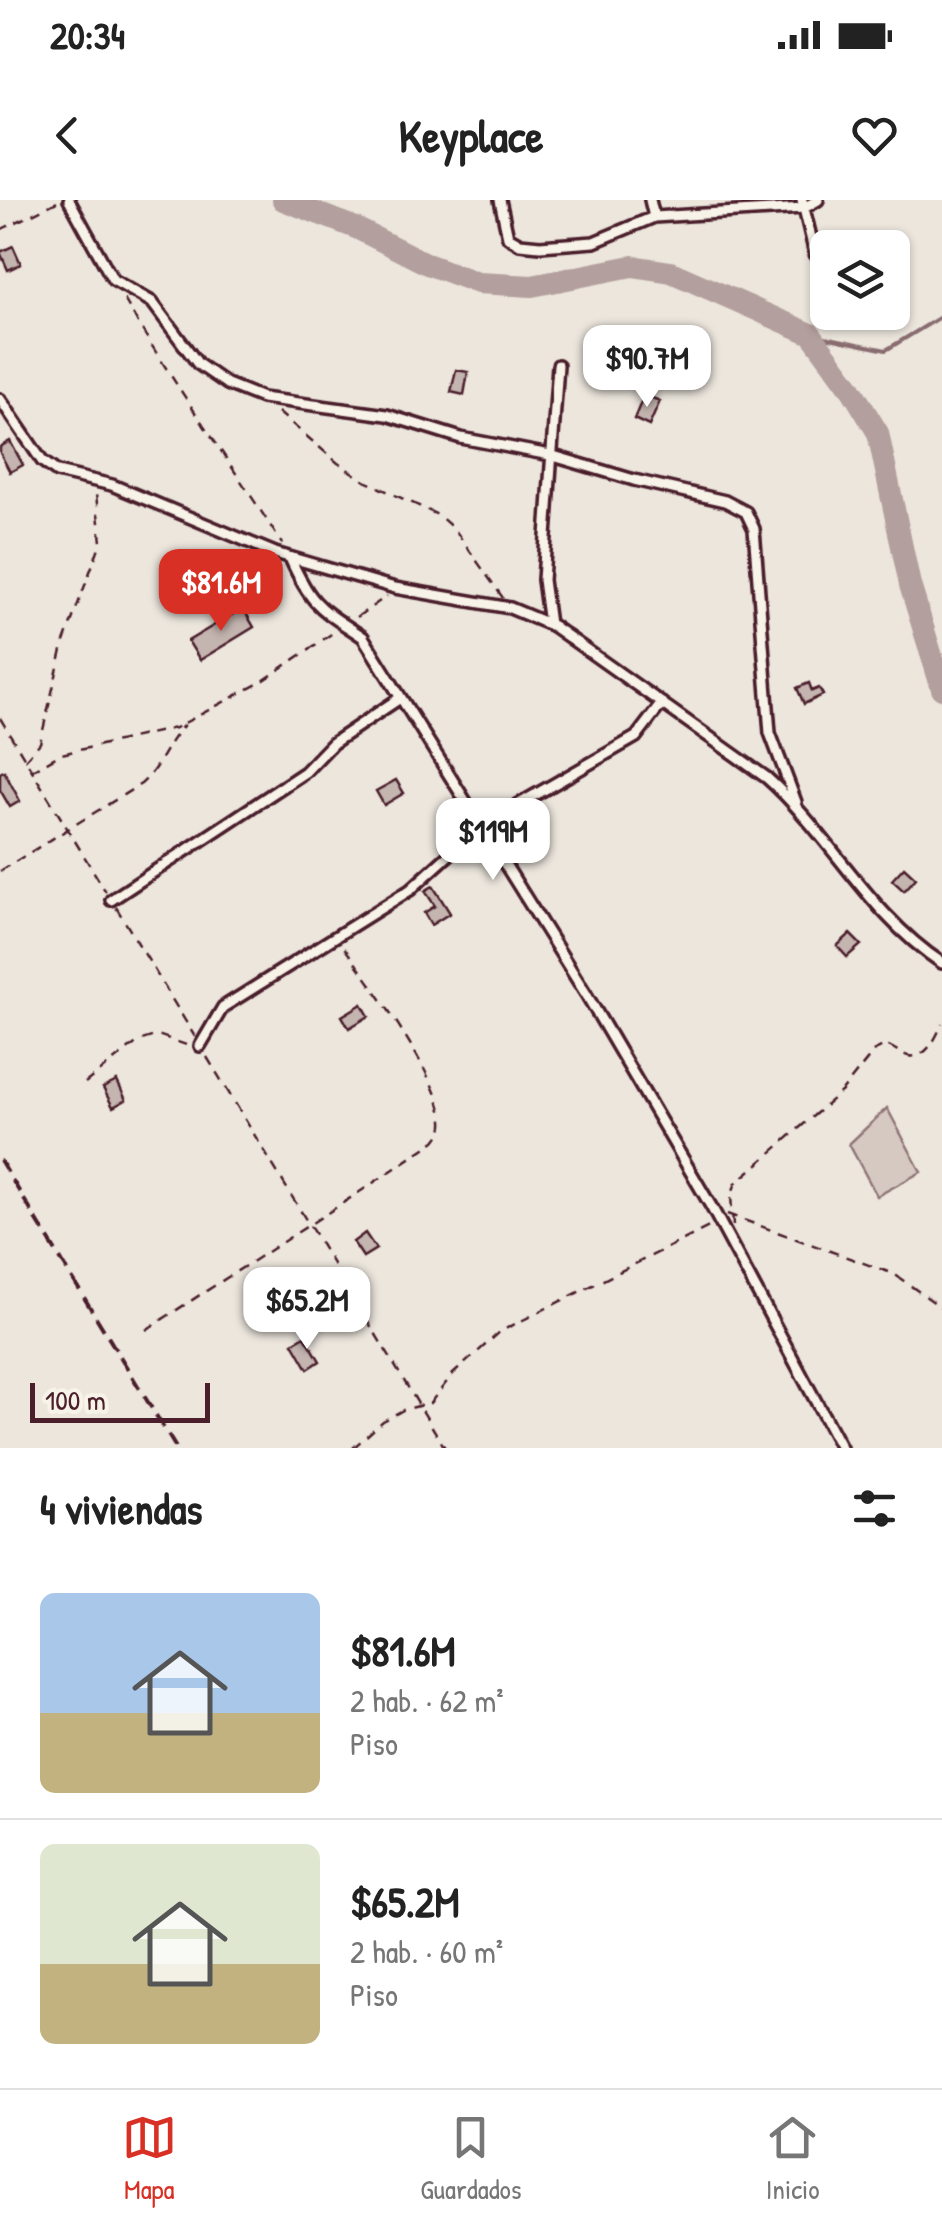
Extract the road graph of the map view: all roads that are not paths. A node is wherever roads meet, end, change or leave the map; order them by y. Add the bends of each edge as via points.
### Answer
1 (66, 200) edge
2 (500, 200) edge
3 (650, 200) edge
4 (818, 200) edge
5 (803, 204) edge
6 (654, 217) junction
7 (810, 233) edge
8 (558, 366) dead end
9 (0, 400) edge
10 (550, 455) junction
11 (290, 558) junction
12 (549, 624) junction
13 (400, 698) junction
14 (662, 703) junction
15 (797, 805) junction
16 (481, 826) junction
17 (111, 900) road end
18 (942, 963) edge
19 (200, 1046) road end
20 (841, 1448) edge

1 - 10 street via 113,280 152,302 198,364 227,384 262,398 387,415
2 - 6 street via 508,237 520,244 594,242
3 - 6 street
4 - 5 street
5 - 6 street
5 - 7 street
8 - 10 street
9 - 11 street via 57,472 112,484
10 - 12 street via 543,580
10 - 15 street via 746,512 754,529 770,733
11 - 12 street via 395,588 510,608
11 - 13 street via 306,593 363,637
12 - 14 street
13 - 16 street
13 - 17 street via 333,743 305,772
14 - 15 street
14 - 16 street via 636,737
15 - 18 street via 877,908
16 - 19 street via 410,890 224,1007
16 - 20 street via 712,1208

